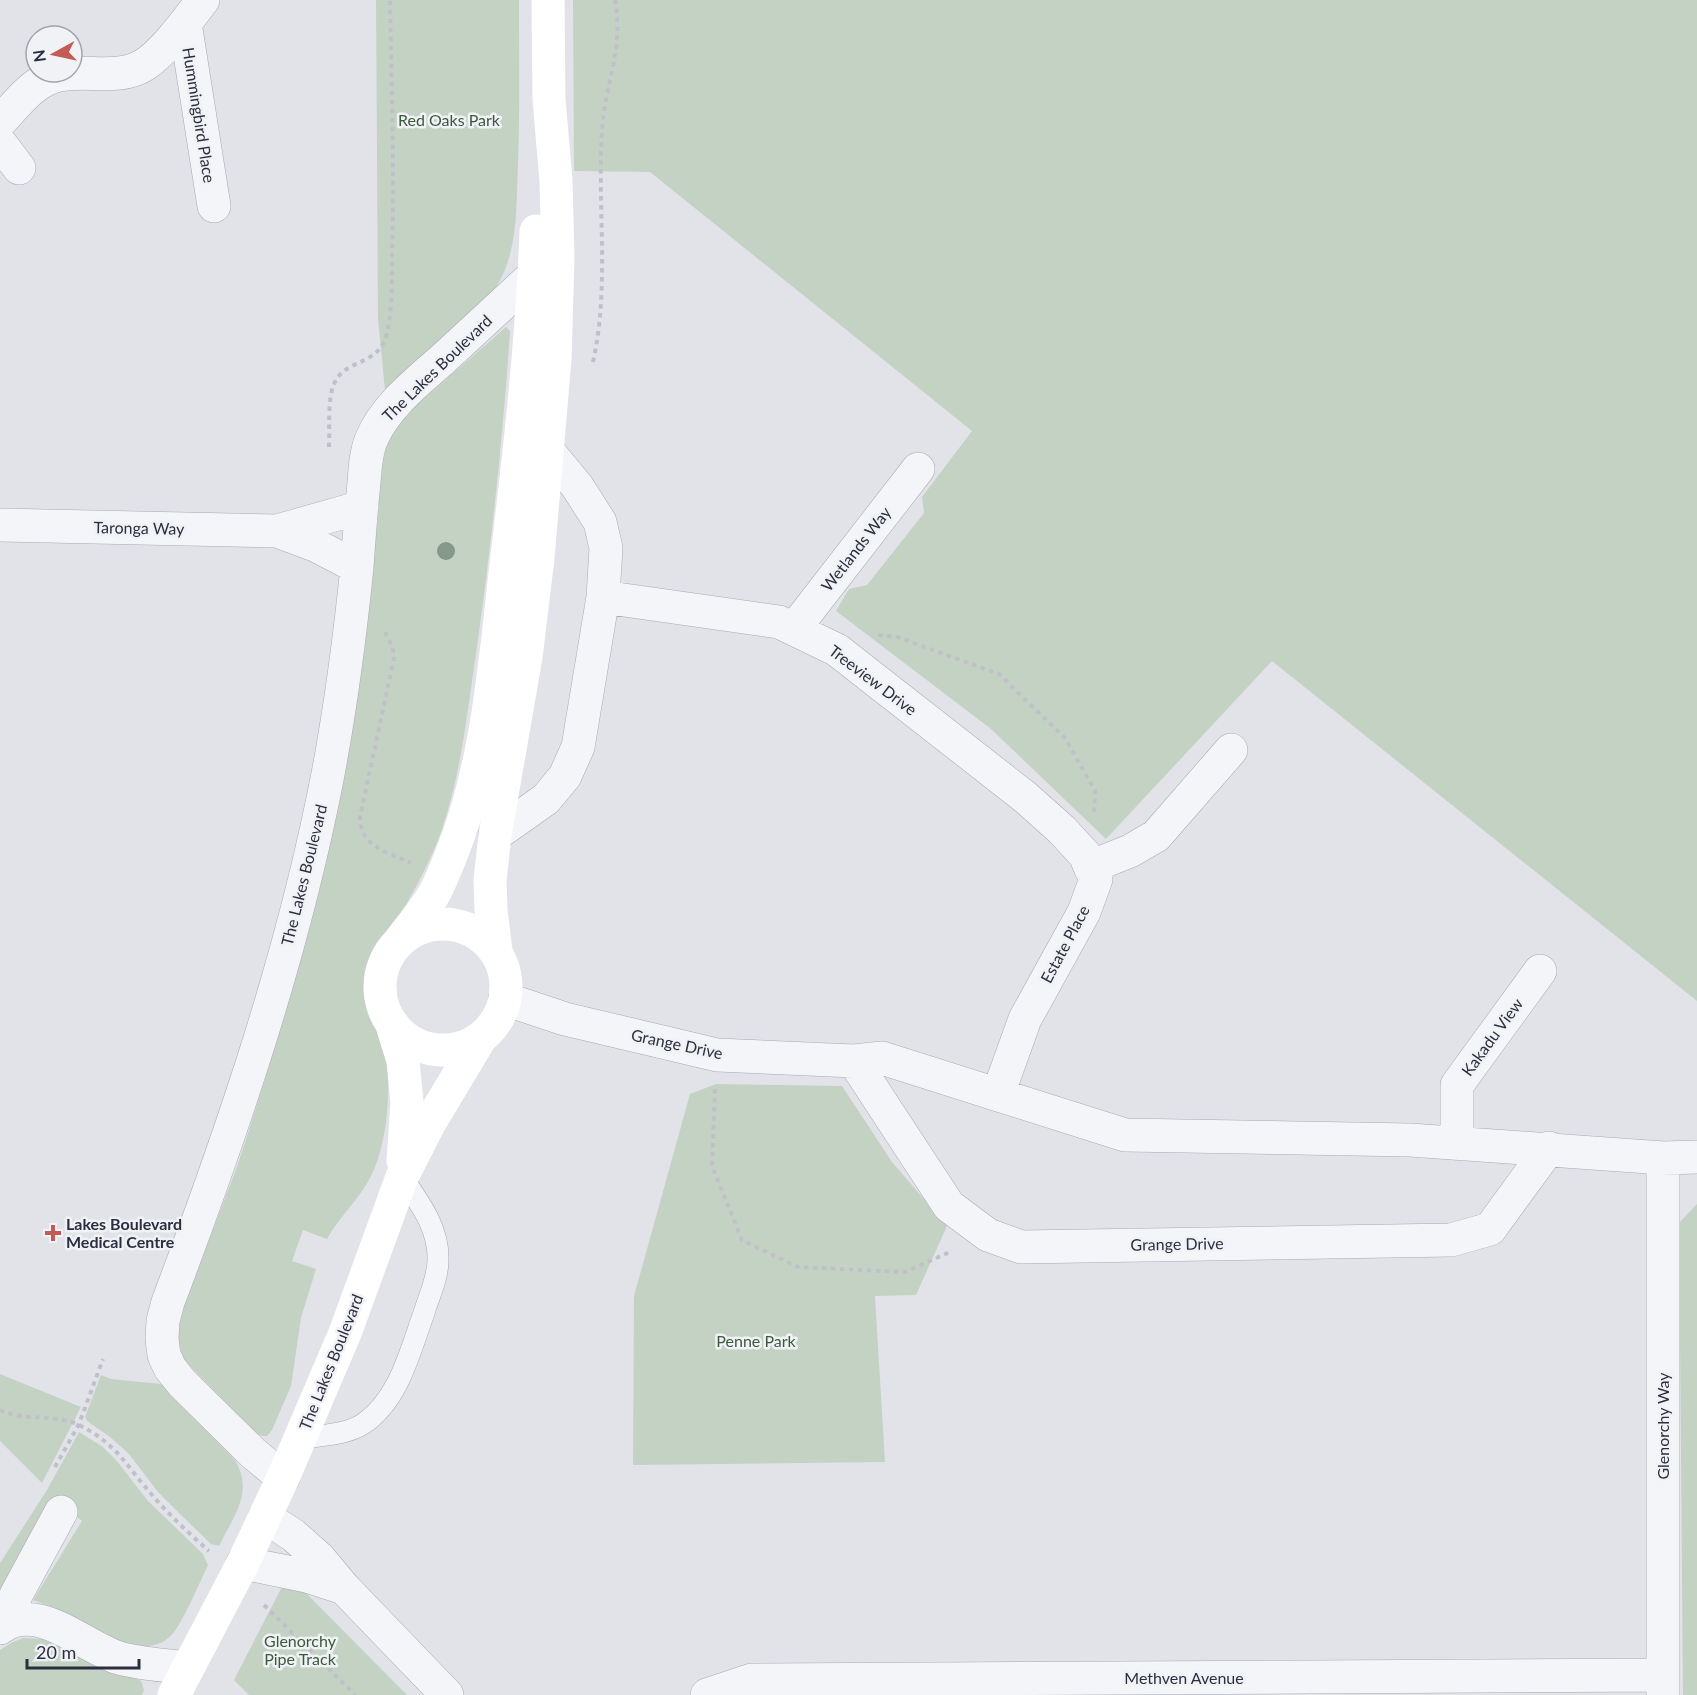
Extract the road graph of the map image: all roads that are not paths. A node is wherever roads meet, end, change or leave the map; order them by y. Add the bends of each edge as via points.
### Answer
1 (548, 0) edge
2 (194, 12) edge
3 (549, 99) junction
4 (0, 122) edge
5 (214, 206) dead end
6 (534, 275) junction
7 (548, 451) junction
8 (918, 469) dead end
9 (362, 507) junction
10 (0, 525) edge
11 (277, 531) junction
12 (357, 567) junction
13 (603, 597) junction
14 (794, 629) junction
15 (1231, 750) dead end
16 (495, 835) junction
17 (1090, 867) junction
18 (401, 939) junction
19 (496, 952) junction
20 (1540, 971) dead end
21 (505, 999) junction
22 (392, 1025) junction
23 (480, 1039) junction
24 (854, 1061) junction
25 (998, 1094) junction
26 (1457, 1143) junction
27 (1549, 1148) junction
28 (1697, 1157) edge
29 (1663, 1158) junction
30 (402, 1177) junction
31 (301, 1439) junction
32 (284, 1478) junction
33 (61, 1512) dead end
34 (265, 1517) junction
35 (239, 1569) junction
36 (344, 1588) junction
37 (3, 1627) edge
38 (180, 1681) edge
39 (1663, 1685) edge
40 (447, 1695) edge
41 (707, 1695) edge

1 - 3 street
2 - 4 street, Hummingbird Place via 143,66 120,73 67,73 50,78 34,87
2 - 5 street, Hummingbird Place
3 - 6 street
3 - 7 street via 558,258
6 - 9 street, The Lakes Boulevard via 411,388 378,426 370,442
6 - 18 street via 518,468 481,753 470,801 443,874 431,899
7 - 13 street via 600,522 606,548
7 - 16 street via 526,657
8 - 14 street, Wetlands Way
9 - 11 street, Taronga Way
9 - 12 street, The Lakes Boulevard
10 - 11 street, Taronga Way
11 - 12 street, Taronga Way
12 - 32 street, The Lakes Boulevard via 328,775 282,966 215,1179 163,1321 164,1355 182,1383
13 - 14 street, Treeview Drive via 779,622
13 - 16 street via 579,747 565,776 546,799
14 - 17 street, Treeview Drive via 837,650 1025,797 1062,830
15 - 17 street via 1156,836
16 - 19 street via 490,880
17 - 25 street, Estate Place via 1096,879 1084,912 1025,1019
18 - 19 street via 419,928 441,923 462,926 482,936
18 - 22 street via 389,953 380,990
19 - 21 street via 504,967
20 - 26 street, Kakadu View via 1457,1085
21 - 23 street via 500,1014
21 - 24 street, Grange Drive via 565,1019 717,1055
22 - 23 street via 424,1047 443,1050
22 - 30 street, The Lakes Boulevard via 404,1060 407,1102
23 - 30 street, The Lakes Boulevard
24 - 25 street, Grange Drive via 882,1058
24 - 27 street, Grange Drive via 949,1206 988,1235 1021,1246 1451,1240 1490,1229
25 - 26 street, Grange Drive via 1125,1135
26 - 27 street, Grange Drive
27 - 29 street, Grange Drive
28 - 29 street, Grange Drive
29 - 39 street, Glenorchy Way
30 - 31 street, The Lakes Boulevard
30 - 31 lane via 428,1215 438,1260 433,1287 404,1367 374,1416 360,1425
31 - 32 street, The Lakes Boulevard
32 - 34 street, The Lakes Boulevard
33 - 37 street, The Lakes Boulevard
34 - 35 street, The Lakes Boulevard
34 - 36 street via 293,1534
35 - 36 street via 307,1576
35 - 38 street, The Lakes Boulevard
36 - 40 street
37 - 38 street, The Lakes Boulevard via 22,1620 55,1626 119,1658
39 - 41 street, Methven Avenue via 752,1680

